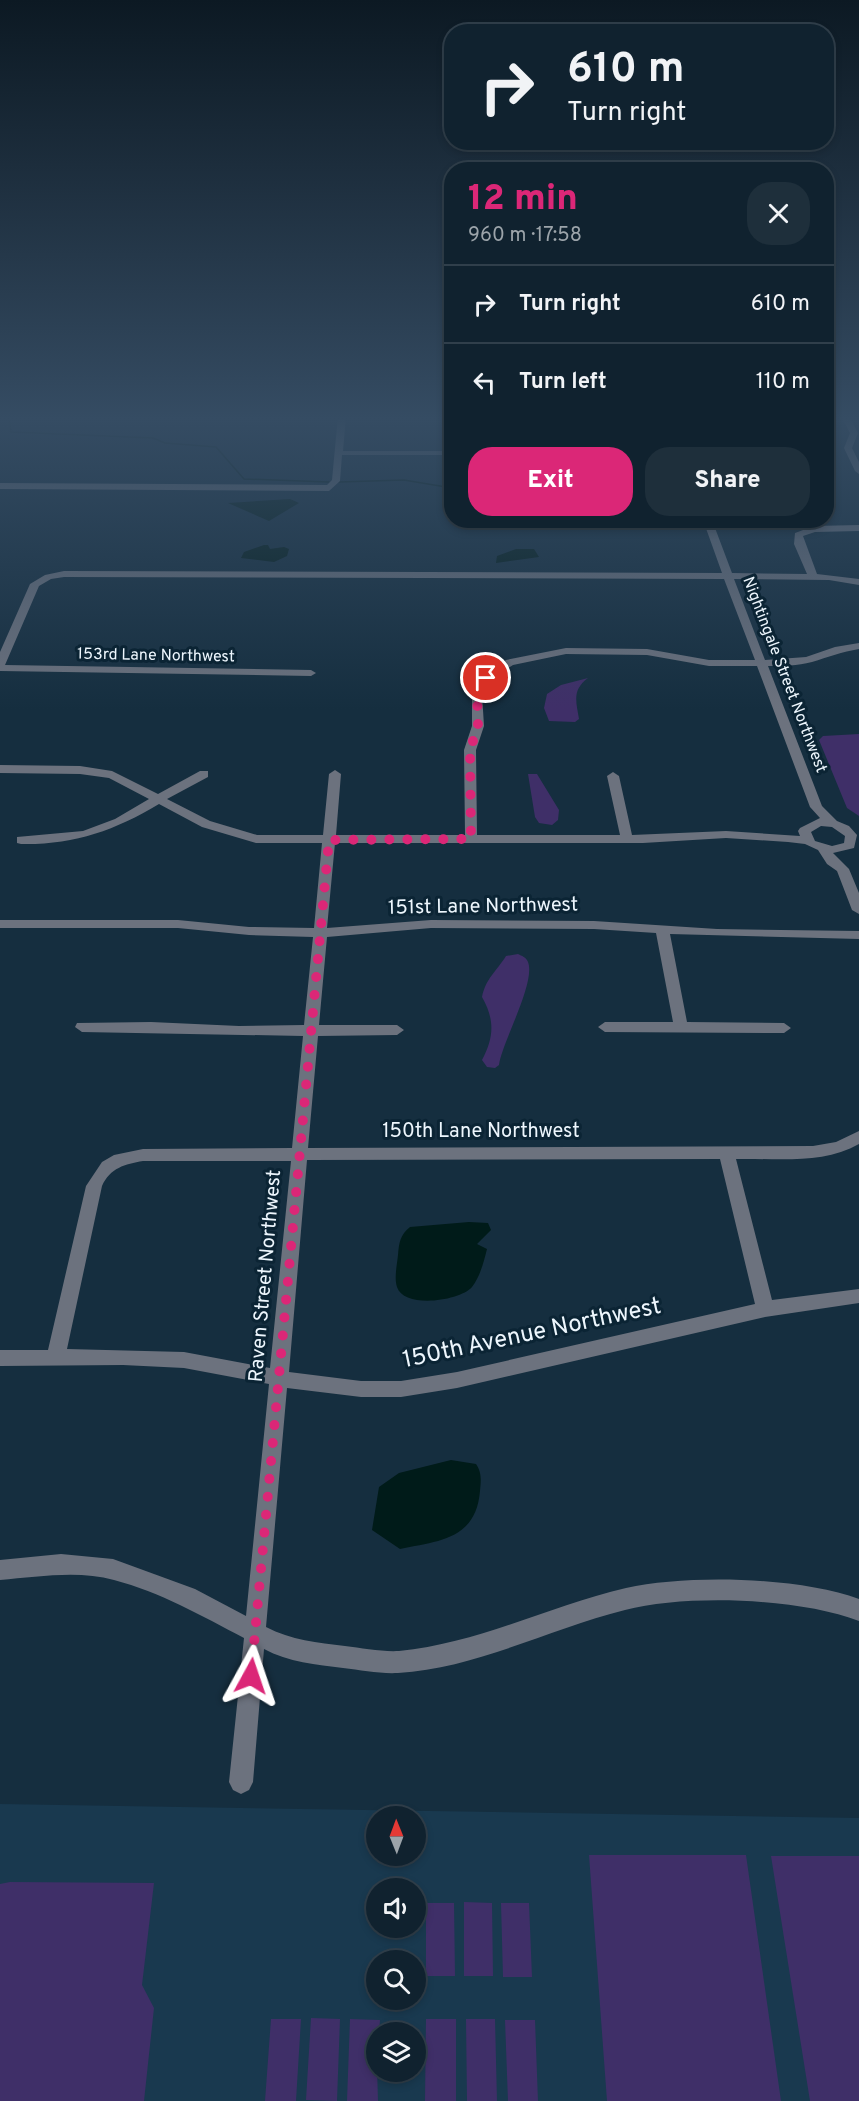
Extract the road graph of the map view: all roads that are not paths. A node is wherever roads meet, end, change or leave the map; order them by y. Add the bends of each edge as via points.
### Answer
1 (710, 528) edge
2 (859, 528) edge
3 (729, 576) junction
4 (813, 576) junction
5 (859, 582) edge
6 (859, 646) edge
7 (762, 663) junction
8 (0, 666) edge
9 (311, 673) dead end
10 (472, 675) dead end
11 (486, 678) junction
12 (0, 769) edge
13 (204, 774) dead end
14 (335, 774) dead end
15 (613, 777) dead end
16 (158, 798) junction
17 (816, 807) junction
18 (832, 823) junction
19 (808, 832) junction
20 (852, 837) edge
21 (471, 839) junction
22 (627, 839) junction
23 (21, 840) dead end
24 (329, 840) junction
25 (824, 849) junction
26 (843, 869) junction
27 (859, 910) edge
28 (0, 924) edge
29 (662, 929) junction
30 (320, 933) junction
31 (859, 935) edge
32 (82, 1027) dead end
33 (605, 1027) dead end
34 (681, 1028) junction
35 (784, 1028) dead end
36 (397, 1030) dead end
37 (312, 1032) junction
38 (859, 1137) edge
39 (726, 1152) junction
40 (300, 1154) junction
41 (859, 1296) edge
42 (765, 1309) junction
43 (56, 1357) junction
44 (0, 1358) edge
45 (280, 1379) junction
46 (0, 1570) edge
47 (859, 1610) edge
48 (255, 1634) junction
49 (241, 1782) dead end

1 - 3 street, Nightingale Street Northwest
2 - 4 street via 814,529 797,538
3 - 4 street
3 - 7 street, Nightingale Street Northwest
3 - 8 street via 48,577 35,584
4 - 5 street
6 - 7 street via 808,660
7 - 11 street via 709,663 647,652 566,651 510,662
7 - 17 street, Nightingale Street Northwest
8 - 9 street, 153rd Lane Northwest
10 - 11 street
11 - 21 street via 477,694 478,726 470,750
12 - 16 street via 96,772 124,780
13 - 16 street
14 - 24 street, Raven Street Northwest
15 - 22 street
16 - 23 street via 92,832 58,839
16 - 24 street via 232,834 256,839
17 - 18 street, Nightingale Street Northwest
17 - 19 street
18 - 19 street, Nightingale Street Northwest
18 - 20 street, Nightingale Street Northwest
19 - 22 street via 787,836
19 - 25 street
20 - 25 street
20 - 26 street via 843,854 847,862
21 - 22 street
21 - 24 street
24 - 30 street, Raven Street Northwest
25 - 26 street
26 - 27 street
28 - 30 street, 151st Lane Northwest via 178,924
29 - 30 street, 151st Lane Northwest via 431,924
29 - 31 street, 151st Lane Northwest
29 - 34 street
30 - 37 street, Raven Street Northwest
32 - 37 street
33 - 34 street
34 - 35 street
36 - 37 street
37 - 40 street, Raven Street Northwest
38 - 39 street, 150th Lane Northwest via 839,1148 813,1152
39 - 40 street, 150th Lane Northwest
39 - 42 street
40 - 43 street, 150th Lane Northwest via 143,1155 119,1158 104,1168 94,1186
40 - 45 street, Raven Street Northwest
41 - 42 street, 150th Avenue Northwest
42 - 45 street, 150th Avenue Northwest via 457,1380 401,1389 361,1389
43 - 44 street, 150th Avenue Northwest
43 - 45 street, 150th Avenue Northwest via 184,1360
45 - 48 street, Raven Street Northwest
46 - 48 street via 61,1564 113,1569 187,1597
47 - 48 street via 771,1593 692,1589 626,1599 468,1650 397,1662 280,1646
48 - 49 street, Raven Street Northwest

